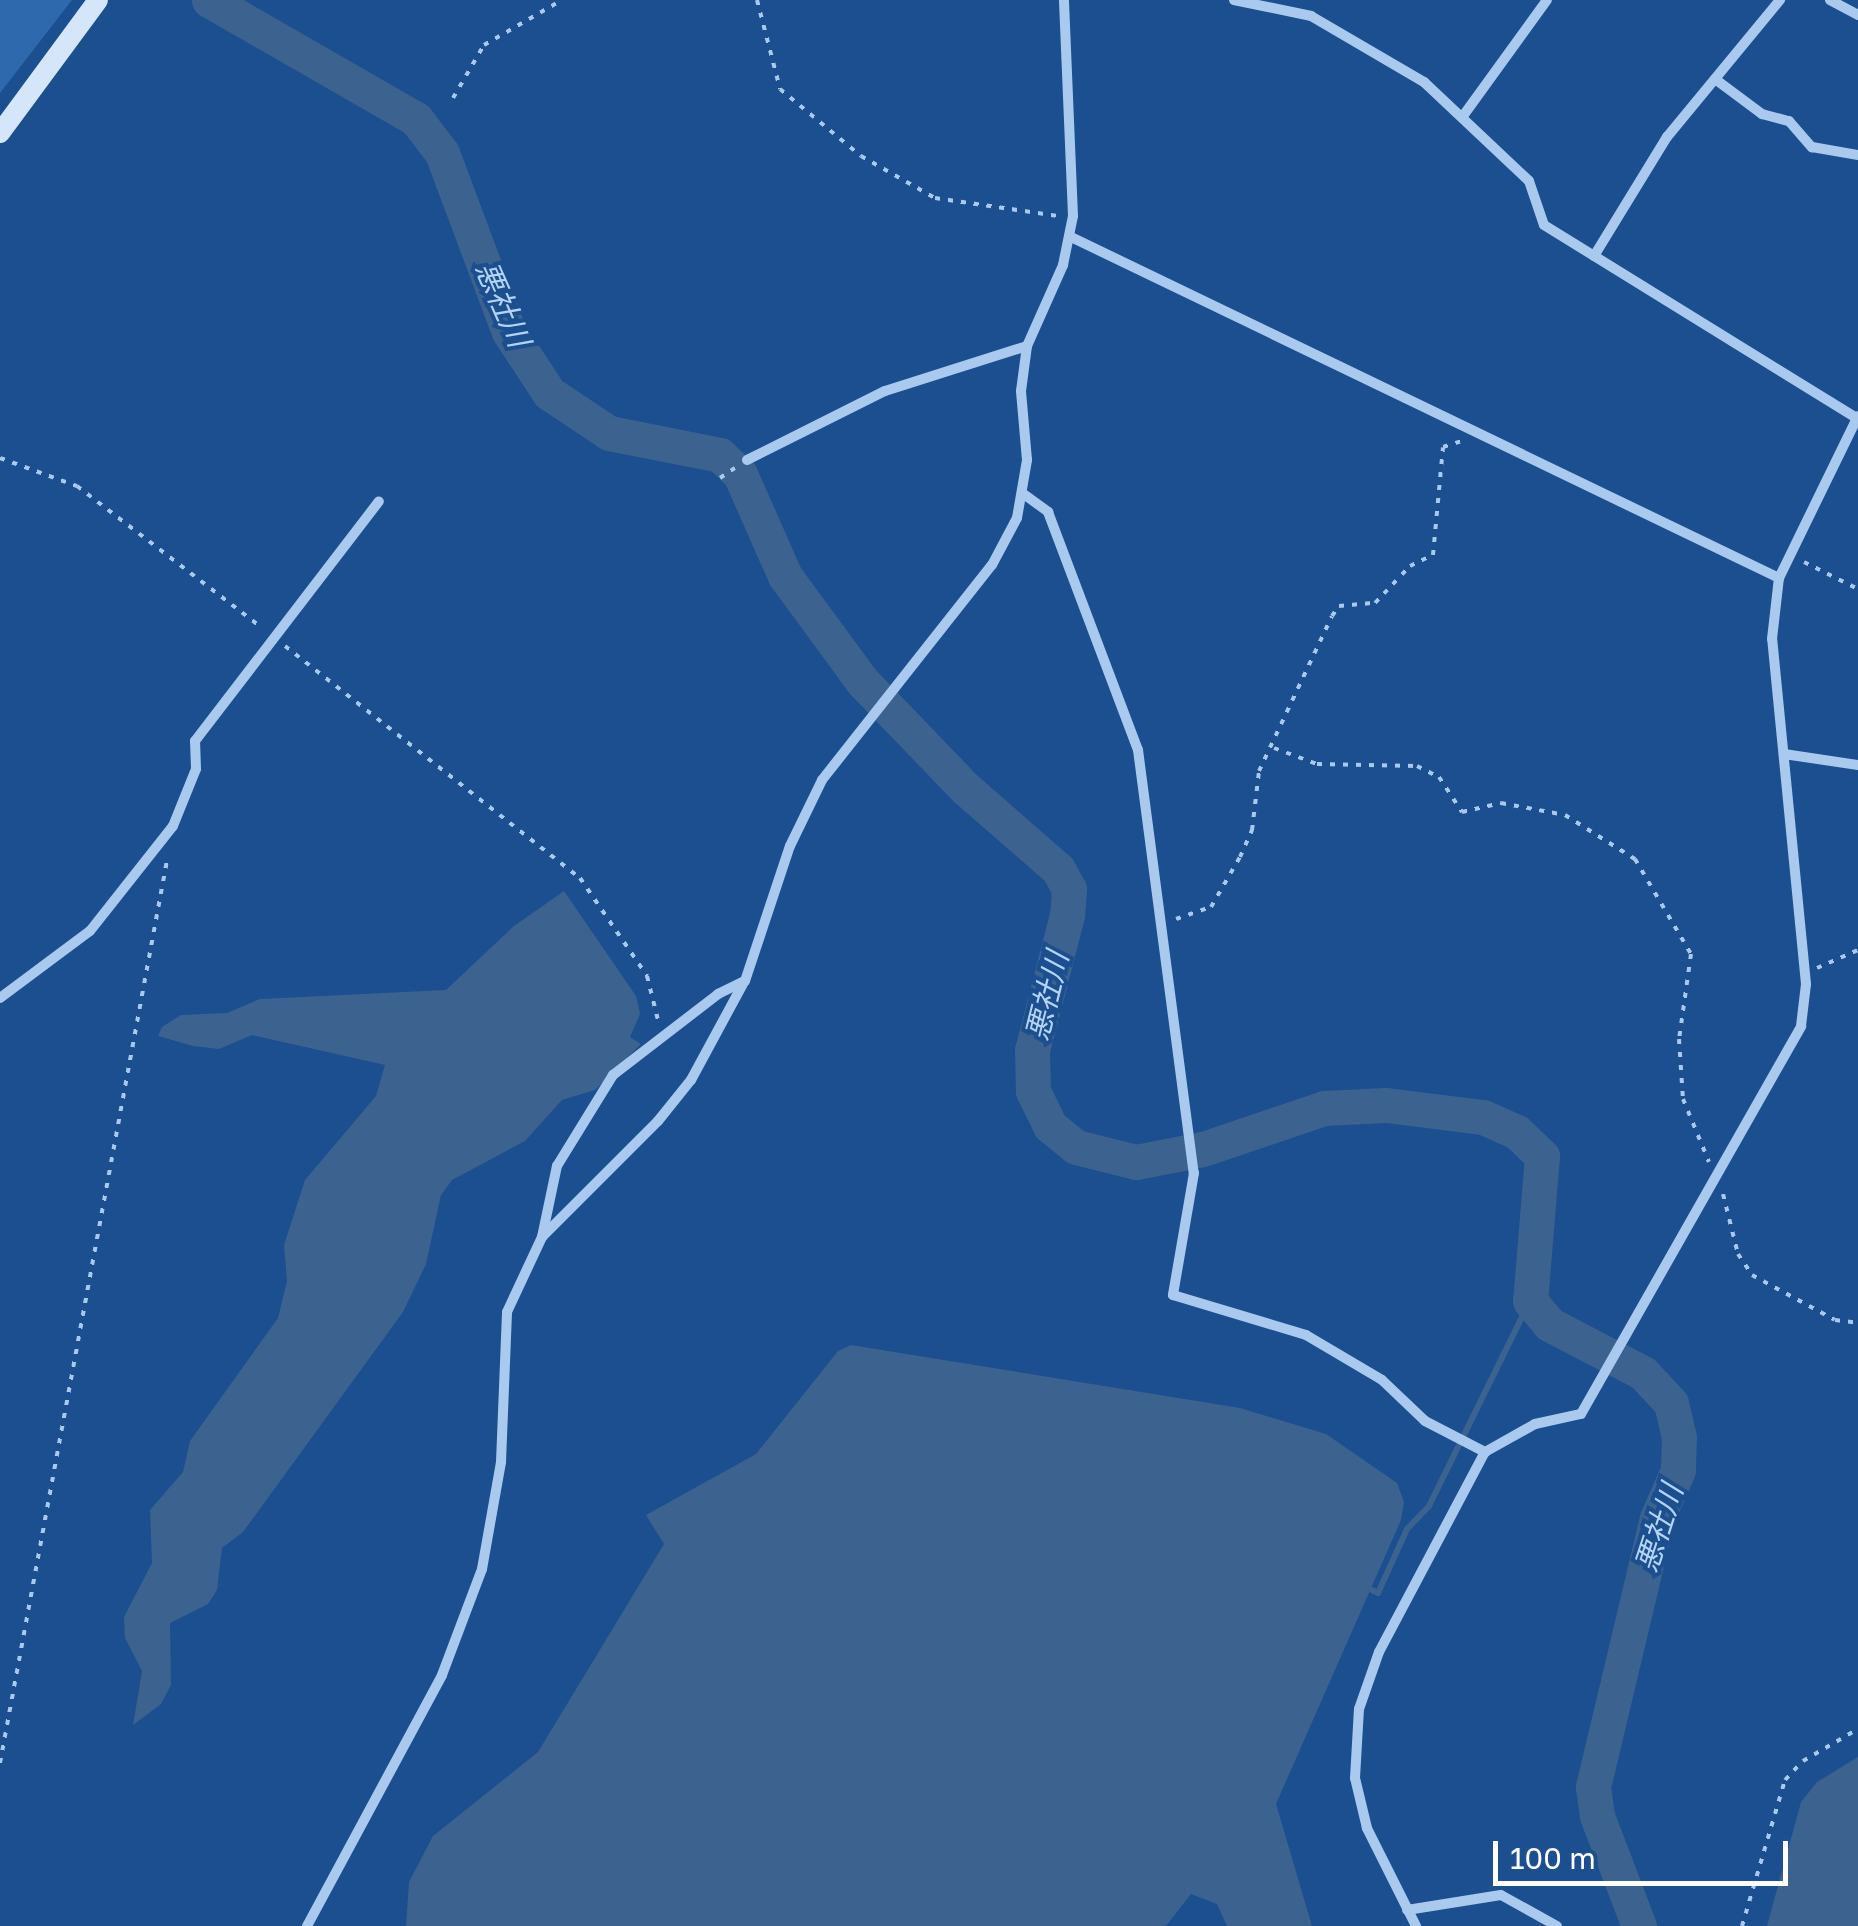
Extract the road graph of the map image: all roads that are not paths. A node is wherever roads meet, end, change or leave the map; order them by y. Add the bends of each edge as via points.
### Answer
1 (98, 0) edge
2 (1064, 0) edge
3 (1234, 0) edge
4 (1547, 0) edge
5 (1780, 0) edge
6 (1830, 0) edge
7 (1858, 15) edge
8 (1715, 79) junction
9 (1463, 116) junction
10 (0, 134) edge
11 (1858, 155) edge
12 (1071, 236) junction
13 (1594, 256) junction
14 (1027, 346) junction
15 (1858, 418) edge
16 (747, 460) dead end
17 (1024, 495) junction
18 (379, 501) dead end
19 (1779, 578) junction
20 (1784, 754) junction
21 (1858, 765) edge
22 (745, 981) junction
23 (0, 998) edge
24 (542, 1237) junction
25 (1486, 1452) junction
26 (1407, 1910) junction
27 (307, 1926) edge
28 (1416, 1926) edge
29 (1557, 1926) edge

1 - 10 main road
2 - 12 street
3 - 9 street via 1311,16 1344,32
4 - 9 street
5 - 8 street
6 - 7 street
8 - 11 street via 1762,114 1789,121 1812,147
8 - 13 street via 1667,137
9 - 13 street via 1529,181 1544,226
12 - 14 street
12 - 19 street
13 - 15 street
14 - 16 street via 885,391
14 - 17 street via 1021,391
15 - 19 street
17 - 22 street via 992,566 873,708 806,812
17 - 25 street via 1048,512 1138,750 1194,1173 1173,1295 1306,1335 1382,1380 1425,1422
18 - 23 street via 196,740 196,769 173,826 90,931
19 - 20 street via 1772,639
20 - 21 street
20 - 25 street via 1804,973 1802,1026 1581,1414 1534,1424
22 - 24 street via 680,1094
22 - 24 street via 613,1076 558,1166
24 - 27 street via 507,1312 501,1462 482,1569 442,1676
25 - 26 street via 1379,1652 1358,1709 1355,1778 1367,1828
26 - 28 street
26 - 29 street via 1501,1895

